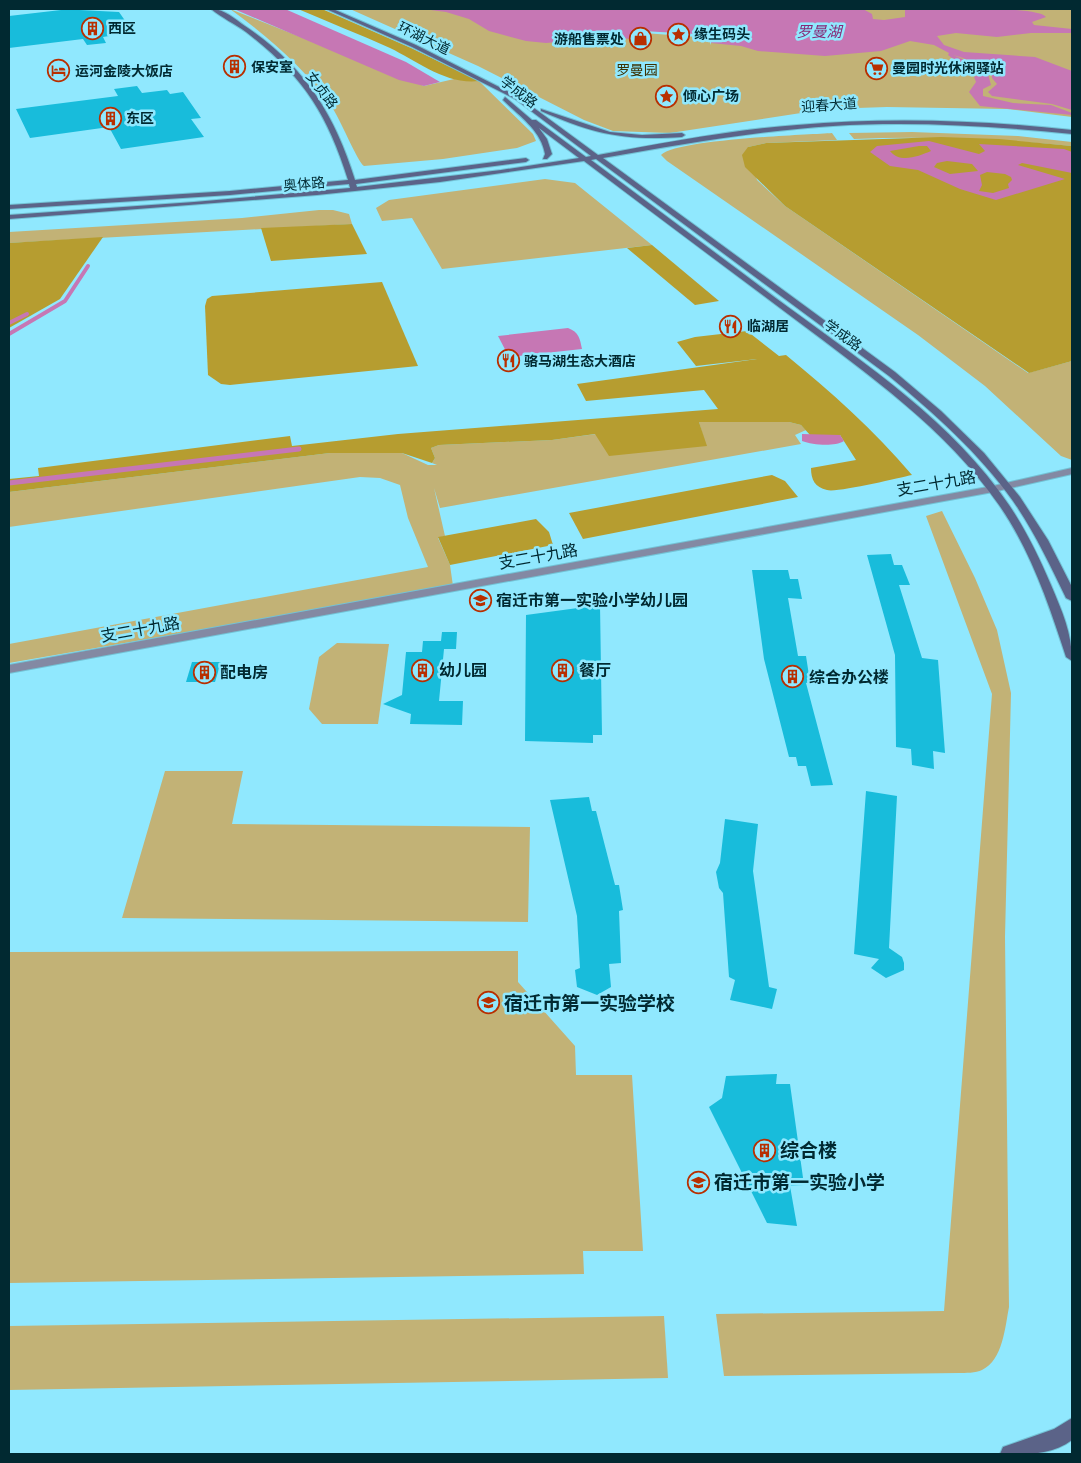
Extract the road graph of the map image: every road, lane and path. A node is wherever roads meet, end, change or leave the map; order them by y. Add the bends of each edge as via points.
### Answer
1 (214, 9) edge
2 (329, 9) edge
3 (480, 80) junction
4 (517, 98) junction
5 (505, 99) junction
6 (970, 116) dead end
7 (1014, 118) dead end
8 (1029, 124) junction
9 (1072, 124) edge
10 (1072, 132) edge
11 (698, 137) junction
12 (590, 151) junction
13 (576, 153) junction
14 (545, 158) junction
15 (600, 158) junction
16 (630, 159) dead end
17 (585, 160) junction
18 (548, 166) junction
19 (607, 177) junction
20 (352, 182) junction
21 (354, 191) junction
22 (9, 206) edge
23 (9, 217) edge
24 (1072, 471) edge
25 (1007, 486) junction
26 (993, 489) junction
27 (1072, 598) edge
28 (1072, 657) edge
29 (9, 669) edge
30 (1072, 1428) edge
31 (1010, 1454) edge

1 - 20 main road, 女贞路 via 266,46 318,102 337,137
2 - 3 main road, 环湖大道 via 414,46
3 - 4 main road, 学成路
3 - 5 main road, 学成路
4 - 11 main road via 598,133 623,138
4 - 12 main road, 学成路
5 - 13 main road, 学成路
5 - 14 main road via 543,138 549,154
6 - 11 main road, 迎春大道 via 832,116
7 - 8 main road, 迎春大道
8 - 9 main road, 迎春大道
8 - 10 main road, 迎春大道
8 - 11 main road, 迎春大道 via 860,123
11 - 12 main road, 迎春大道
11 - 15 main road, 迎春大道
11 - 16 main road
12 - 13 main road, 奥体路
12 - 15 main road, 学成路
13 - 14 main road, 奥体路
13 - 17 main road, 学成路
14 - 20 main road, 奥体路
15 - 17 main road, 奥体路
15 - 25 main road, 学成路 via 624,171 892,374 930,405
17 - 18 main road, 奥体路
17 - 19 main road, 学成路
18 - 19 main road via 581,168
18 - 21 main road, 奥体路
19 - 26 main road, 学成路 via 901,395
20 - 21 main road, 女贞路
20 - 22 main road, 奥体路
21 - 23 main road, 奥体路 via 189,206
24 - 25 street, 支二十九路
25 - 26 street, 支二十九路
25 - 27 main road, 学成路 via 1046,544
26 - 28 main road, 学成路 via 1050,593
26 - 29 street, 支二十九路
30 - 31 main road via 1060,1437

